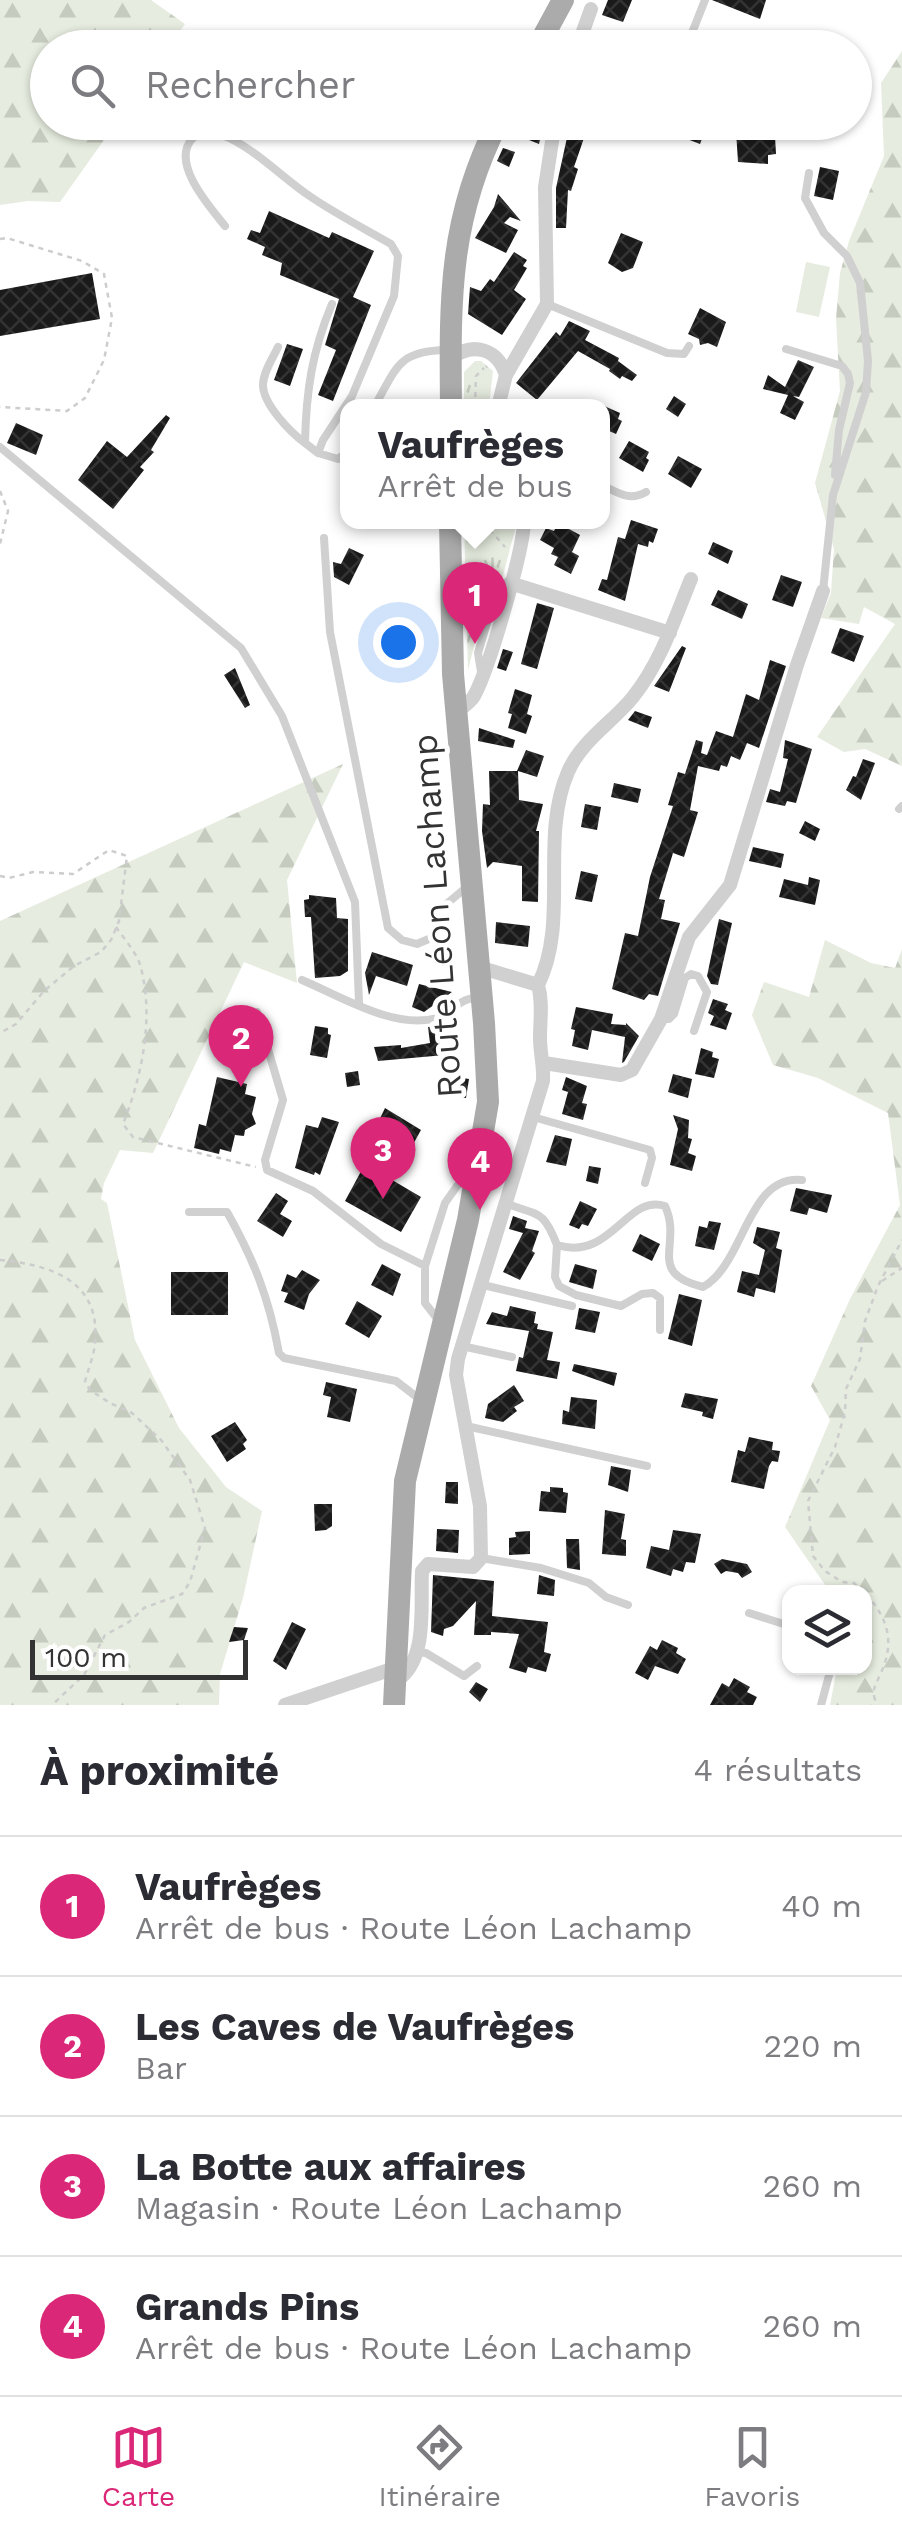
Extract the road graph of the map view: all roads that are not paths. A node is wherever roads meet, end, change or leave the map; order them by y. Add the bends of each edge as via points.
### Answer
1 (563, 0) edge
2 (704, 0) edge
3 (594, 5) edge
4 (547, 30) edge
5 (584, 30) edge
6 (693, 30) edge
7 (192, 140) edge
8 (233, 140) edge
9 (488, 140) edge
10 (552, 140) edge
11 (809, 173) dead end
12 (225, 226) dead end
13 (332, 304) dead end
14 (548, 304) junction
15 (689, 346) dead end
16 (278, 347) dead end
17 (786, 349) dead end
18 (451, 354) junction
19 (506, 375) junction
20 (350, 399) edge
21 (379, 399) edge
22 (452, 399) edge
23 (500, 399) edge
24 (340, 414) edge
25 (305, 443) junction
26 (0, 447) edge
27 (318, 454) junction
28 (340, 457) edge
29 (610, 490) edge
30 (646, 492) dead end
31 (833, 495) junction
32 (450, 529) edge
33 (523, 529) edge
34 (324, 538) dead end
35 (691, 579) dead end
36 (510, 585) junction
37 (824, 591) joint
38 (670, 634) junction
39 (456, 712) junction
40 (472, 883) junction
41 (480, 967) junction
42 (302, 980) dead end
43 (538, 985) junction
44 (482, 996) junction
45 (359, 1004) junction
46 (257, 1012) dead end
47 (661, 1020) junction
48 (694, 1031) dead end
49 (544, 1063) junction
50 (533, 1117) junction
51 (478, 1168) junction
52 (802, 1180) dead end
53 (645, 1184) dead end
54 (503, 1202) junction
55 (189, 1212) dead end
56 (556, 1245) junction
57 (425, 1266) junction
58 (479, 1284) junction
59 (572, 1306) dead end
60 (442, 1325) junction
61 (660, 1330) dead end
62 (462, 1346) junction
63 (512, 1358) dead end
64 (422, 1400) junction
65 (465, 1425) junction
66 (648, 1466) dead end
67 (481, 1558) junction
68 (628, 1604) dead end
69 (749, 1612) dead end
70 (782, 1623) edge
71 (418, 1652) junction
72 (477, 1666) dead end
73 (829, 1675) edge
74 (394, 1685) edge
75 (285, 1705) edge
76 (821, 1705) edge

1 - 4 main road
2 - 6 lane
3 - 5 street
7 - 12 lane via 186,164
8 - 20 lane via 312,198 391,244 398,256 394,296
9 - 18 main road via 457,236
10 - 14 street via 545,187
11 - 31 lane via 805,198 860,283 868,361 866,392
13 - 25 lane via 316,341
14 - 15 lane via 667,354 684,354
14 - 19 street
16 - 25 lane via 262,382 264,396
17 - 31 lane via 842,366 848,374
18 - 19 street via 478,348 496,356
18 - 21 lane via 416,351
18 - 22 main road
19 - 23 street
24 - 27 lane
25 - 27 lane
26 - 45 lane via 242,648 282,716 356,902
27 - 28 lane
29 - 30 lane via 635,498
31 - 37 lane
32 - 39 main road, Route Léon Lachamp
33 - 36 street, Route Léon Lachamp
34 - 40 lane via 330,632 388,928 417,944 431,938 444,906
35 - 38 street
36 - 38 street
36 - 39 street, Route Léon Lachamp via 474,697
37 - 47 street via 742,857 730,885 689,937
38 - 43 street via 633,697 568,773 558,814 546,970
39 - 40 main road, Route Léon Lachamp
40 - 41 main road, Route Léon Lachamp
41 - 43 street
41 - 44 main road, Route Léon Lachamp
42 - 45 lane
43 - 49 street
44 - 45 lane via 460,1000 438,1018 416,1020
44 - 51 main road, Route Léon Lachamp via 488,1102
46 - 57 lane via 282,1100 267,1170 313,1191 381,1244
47 - 48 lane via 674,1014 685,978 698,976 706,992
47 - 49 street via 627,1074
49 - 50 street
50 - 53 lane via 650,1150
50 - 54 street
51 - 57 lane via 445,1203
51 - 60 main road, Route Léon Lachamp
52 - 56 lane via 765,1193 738,1249 704,1287 671,1270 670,1216 653,1202 584,1248
54 - 56 lane via 550,1222
54 - 58 street
55 - 64 lane via 228,1212 253,1258 284,1358 396,1381
56 - 61 lane via 558,1286 622,1306 653,1293 660,1298
57 - 60 lane via 426,1303
58 - 59 lane
58 - 62 street
60 - 64 main road, Route Léon Lachamp
62 - 63 lane
62 - 65 street via 456,1375
64 - 74 main road, Route Léon Lachamp via 404,1496
65 - 66 lane
65 - 67 street via 480,1506
67 - 68 lane via 589,1582
67 - 71 street via 472,1567 428,1564 422,1571
69 - 70 lane
71 - 72 lane via 464,1676
71 - 74 street
73 - 76 lane
74 - 75 street

